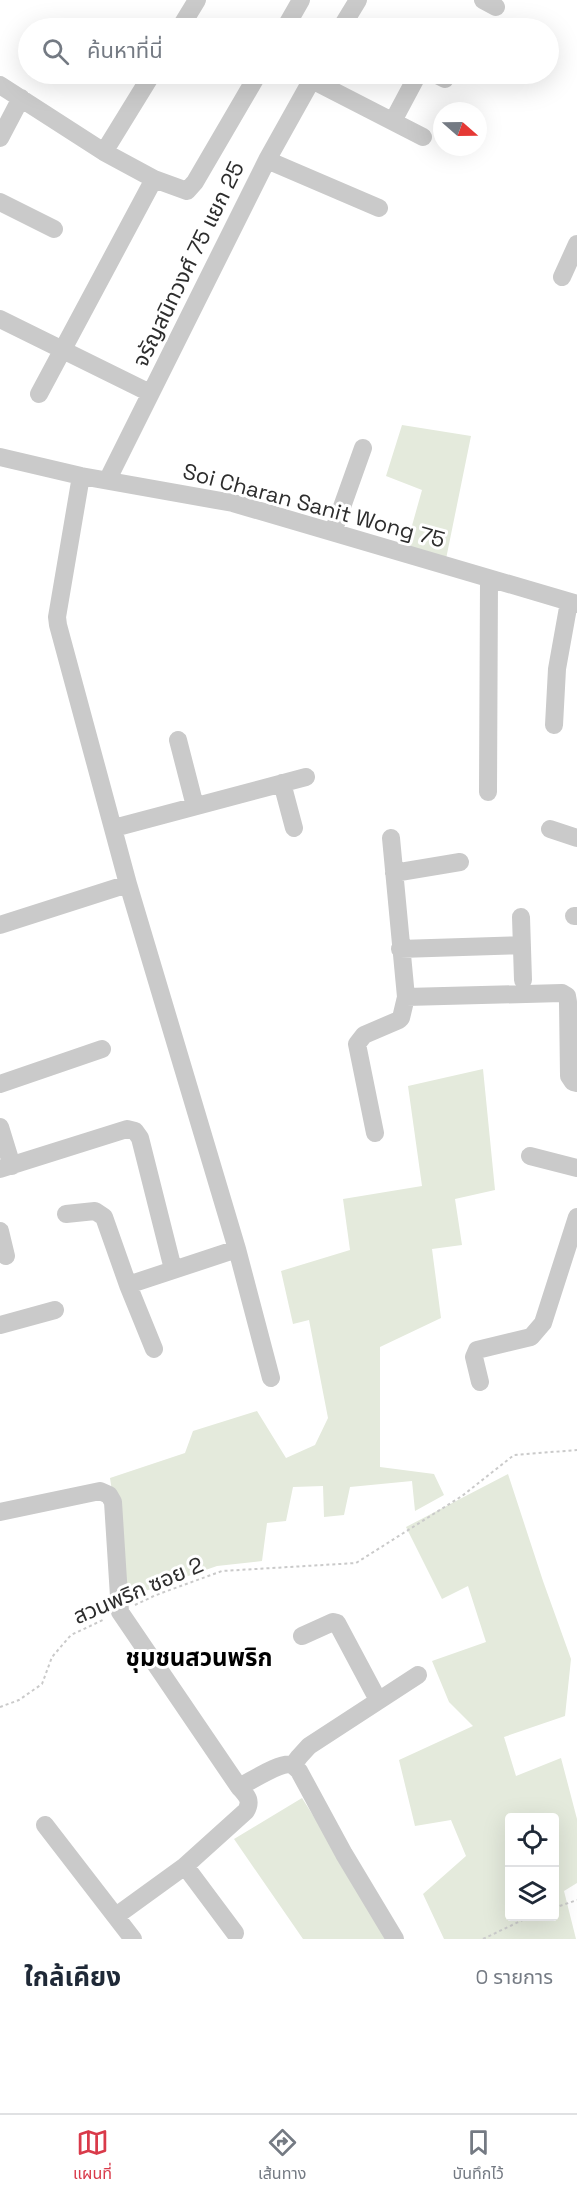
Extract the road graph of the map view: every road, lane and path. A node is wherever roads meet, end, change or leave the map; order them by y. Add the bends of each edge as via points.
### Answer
1 (197, 0) edge
2 (301, 0) edge
3 (358, 0) edge
4 (186, 18) edge
5 (291, 18) edge
6 (350, 18) edge
7 (146, 84) edge
8 (252, 84) edge
9 (309, 84) edge
10 (326, 84) edge
11 (413, 84) edge
12 (0, 85) edge
13 (21, 98) junction
14 (393, 121) junction
15 (423, 137) dead end
16 (0, 138) edge
17 (104, 152) junction
18 (267, 160) junction
19 (154, 179) junction
20 (0, 202) edge
21 (379, 208) dead end
22 (54, 229) dead end
23 (577, 244) edge
24 (562, 277) dead end
25 (0, 319) edge
26 (64, 350) junction
27 (150, 393) junction
28 (39, 394) dead end
29 (363, 448) dead end
30 (0, 458) edge
31 (81, 476) junction
32 (108, 479) junction
33 (333, 532) junction
34 (489, 580) junction
35 (573, 603) edge
36 (554, 725) dead end
37 (178, 740) dead end
38 (306, 777) dead end
39 (282, 783) junction
40 (488, 792) dead end
41 (195, 806) junction
42 (114, 828) junction
43 (294, 828) dead end
44 (550, 830) dead end
45 (391, 838) dead end
46 (577, 838) edge
47 (460, 862) dead end
48 (394, 873) junction
49 (128, 884) junction
50 (522, 917) dead end
51 (0, 925) edge
52 (522, 945) junction
53 (400, 949) junction
54 (523, 980) dead end
55 (406, 997) junction
56 (102, 1049) dead end
57 (577, 1083) edge
58 (0, 1084) edge
59 (0, 1127) edge
60 (375, 1133) dead end
61 (530, 1156) dead end
62 (6, 1167) edge
63 (577, 1168) edge
64 (66, 1214) dead end
65 (577, 1217) edge
66 (0, 1231) edge
67 (237, 1249) junction
68 (6, 1256) dead end
69 (173, 1269) junction
70 (128, 1285) junction
71 (55, 1310) dead end
72 (0, 1325) edge
73 (154, 1349) dead end
74 (271, 1378) dead end
75 (480, 1383) dead end
76 (577, 1450) edge
77 (0, 1512) edge
78 (120, 1612) junction
79 (302, 1636) dead end
80 (418, 1675) dead end
81 (378, 1700) junction
82 (0, 1707) edge
83 (293, 1765) junction
84 (239, 1787) junction
85 (45, 1825) dead end
86 (185, 1866) junction
87 (577, 1900) edge
88 (559, 1907) edge
89 (116, 1916) junction
90 (522, 1921) edge
91 (235, 1932) dead end
92 (133, 1939) edge
93 (395, 1939) edge
94 (483, 1939) edge

1 - 4 street
2 - 5 street
3 - 6 street
7 - 17 street
8 - 19 street via 190,190
9 - 18 street, จรัญสนิทวงศ์ 75 แยก 25
10 - 14 street
11 - 14 street
12 - 13 street
13 - 16 street
13 - 17 street
14 - 15 street
17 - 19 street
18 - 21 street
18 - 27 street, จรัญสนิทวงศ์ 75 แยก 25
19 - 26 street
20 - 22 street
23 - 24 street
25 - 26 street
26 - 27 street
26 - 28 street
27 - 32 street, จรัญสนิทวงศ์ 75 แยก 25
29 - 33 street
30 - 31 street, Soi Charan Sanit Wong 75
31 - 32 street, Soi Charan Sanit Wong 75
31 - 42 street via 57,617
32 - 33 street, Soi Charan Sanit Wong 75 via 233,503
33 - 34 street, Soi Charan Sanit Wong 75
34 - 35 street, Soi Charan Sanit Wong 75
34 - 40 street
35 - 36 street via 557,669
37 - 41 street
38 - 39 street
39 - 41 street
39 - 43 street
41 - 42 street
42 - 49 street
44 - 46 street
45 - 48 street
47 - 48 street
48 - 53 street
49 - 51 street
49 - 67 street
50 - 52 street
52 - 53 street
52 - 54 street
53 - 55 street
55 - 57 street via 562,993 568,1002 569,1076
55 - 60 street via 399,1020 364,1035 357,1044
56 - 58 street
59 - 62 street
61 - 63 street
62 - 69 street via 128,1129 135,1131
64 - 70 street via 95,1211 104,1216
65 - 75 street via 543,1323 531,1337 477,1350 474,1358
66 - 68 street
67 - 69 street
67 - 74 street
69 - 70 street
70 - 73 street
71 - 72 street
76 - 78 path, สวนพริก ซอย 2 via 514,1455 462,1496 356,1563 222,1571
77 - 78 street via 100,1491 108,1495 113,1503
78 - 82 path, สวนพริก ซอย 2 via 71,1635 52,1657 42,1684
78 - 84 street
79 - 81 street via 337,1623
80 - 81 street
81 - 83 street via 309,1746
83 - 84 street via 276,1768
83 - 93 street
84 - 86 street via 248,1797 246,1811
85 - 89 street
86 - 89 street
86 - 91 street
87 - 88 path
89 - 92 street
90 - 94 path

